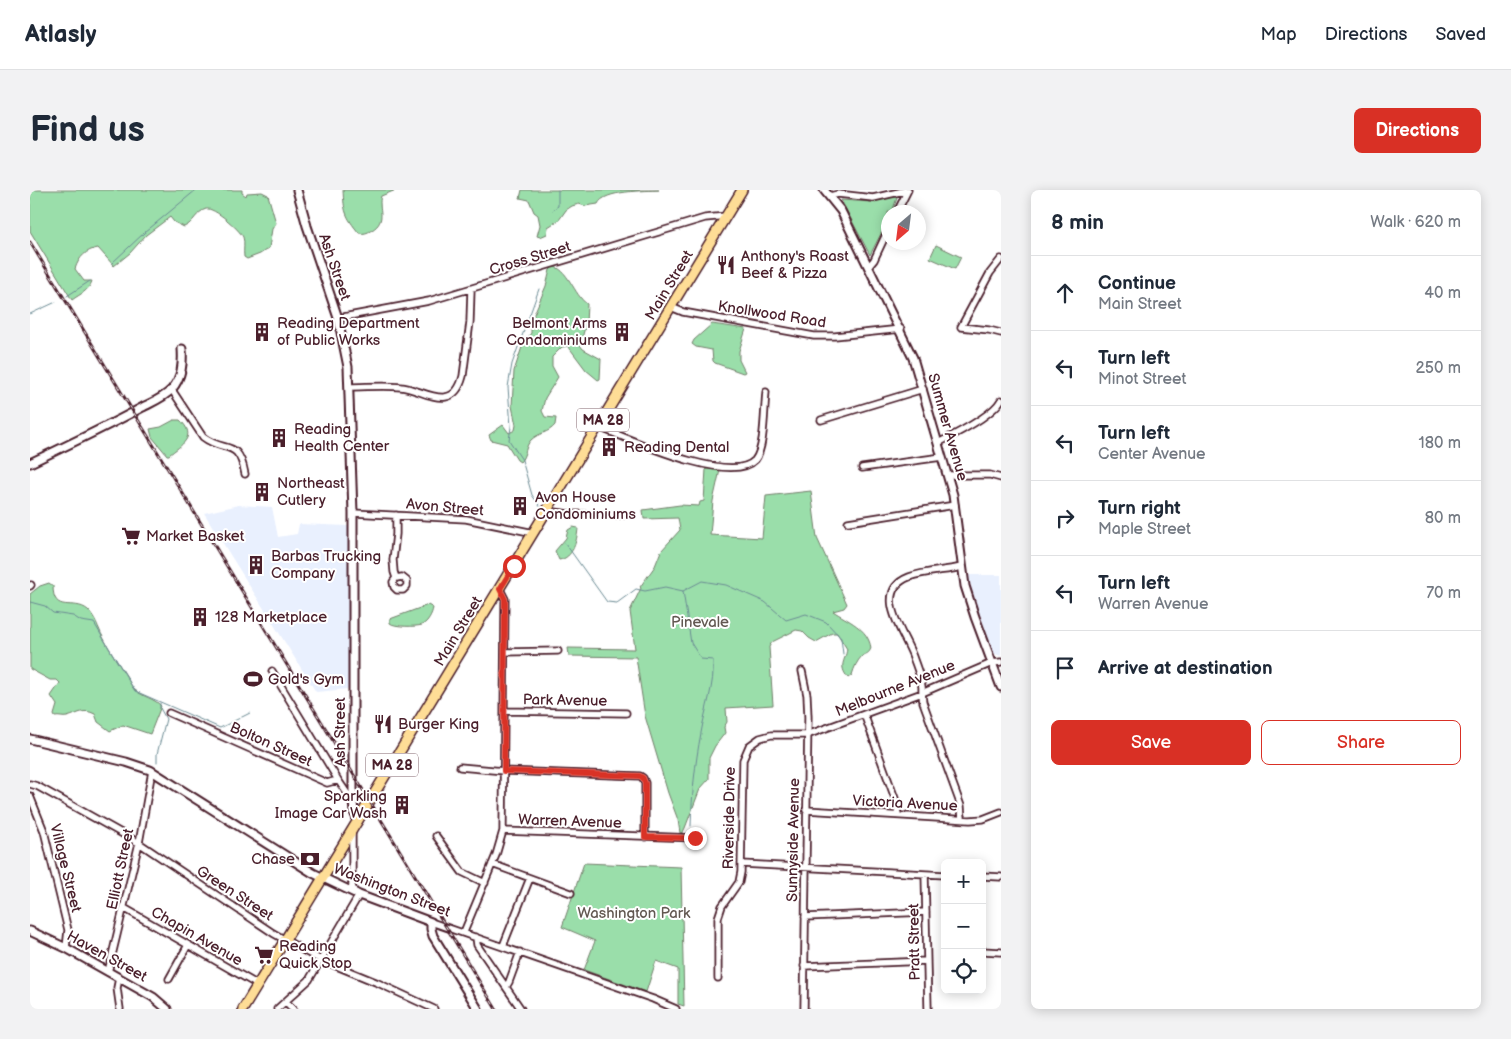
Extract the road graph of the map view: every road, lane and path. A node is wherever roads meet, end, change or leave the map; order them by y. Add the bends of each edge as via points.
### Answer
1 (297, 190) edge
2 (742, 190) edge
3 (824, 190) edge
4 (908, 190) edge
5 (830, 196) junction
6 (900, 205) edge
7 (727, 216) junction
8 (881, 246) edge
9 (1001, 259) edge
10 (869, 266) junction
11 (471, 288) junction
12 (671, 307) junction
13 (338, 318) junction
14 (901, 330) junction
15 (1001, 333) edge
16 (182, 349) dead end
17 (349, 387) junction
18 (923, 389) junction
19 (172, 390) junction
20 (766, 392) dead end
21 (1001, 400) edge
22 (999, 407) edge
23 (821, 420) dead end
24 (599, 426) junction
25 (938, 443) junction
26 (942, 457) junction
27 (30, 463) edge
28 (862, 468) dead end
29 (245, 474) dead end
30 (948, 475) junction
31 (1001, 478) edge
32 (955, 506) junction
33 (548, 511) junction
34 (353, 513) junction
35 (396, 515) junction
36 (623, 515) dead end
37 (848, 522) dead end
38 (534, 533) junction
39 (962, 568) junction
40 (396, 578) dead end
41 (500, 589) junction
42 (558, 651) dead end
43 (505, 652) junction
44 (1001, 662) edge
45 (992, 663) junction
46 (272, 671) dead end
47 (802, 671) dead end
48 (1001, 687) edge
49 (922, 693) junction
50 (504, 712) junction
51 (169, 713) dead end
52 (626, 713) dead end
53 (864, 714) junction
54 (807, 735) junction
55 (30, 739) edge
56 (460, 767) dead end
57 (152, 771) junction
58 (504, 771) junction
59 (338, 780) junction
60 (30, 784) edge
61 (30, 796) edge
62 (353, 802) junction
63 (365, 809) junction
64 (806, 810) junction
65 (1001, 812) edge
66 (898, 815) junction
67 (962, 819) junction
68 (358, 821) junction
69 (352, 831) junction
70 (503, 831) junction
71 (436, 836) dead end
72 (645, 837) junction
73 (695, 838) dead end
74 (138, 844) junction
75 (492, 864) junction
76 (742, 864) junction
77 (806, 867) junction
78 (925, 874) junction
79 (941, 875) edge
80 (986, 876) edge
81 (1001, 877) edge
82 (322, 878) junction
83 (530, 878) junction
84 (485, 883) junction
85 (571, 892) dead end
86 (360, 895) junction
87 (124, 908) junction
88 (926, 912) junction
89 (805, 917) junction
90 (431, 922) junction
91 (30, 931) edge
92 (464, 932) junction
93 (476, 937) junction
94 (285, 940) junction
95 (188, 945) junction
96 (503, 946) junction
97 (66, 948) junction
98 (986, 951) edge
99 (520, 952) junction
100 (1001, 952) edge
101 (322, 961) junction
102 (927, 961) junction
103 (804, 966) junction
104 (108, 972) junction
105 (119, 978) junction
106 (718, 978) dead end
107 (168, 980) dead end
108 (258, 985) junction
109 (506, 987) junction
110 (286, 1002) junction
111 (120, 1009) edge
112 (167, 1009) edge
113 (243, 1009) edge
114 (277, 1009) edge
115 (293, 1009) edge
116 (434, 1009) edge
117 (478, 1009) edge
118 (521, 1009) edge
119 (676, 1009) edge
120 (804, 1009) edge
121 (928, 1009) edge

1 - 13 street, Ash Street
2 - 7 main road, Main Street / MA 28
3 - 5 street, Summer Avenue
4 - 5 street via 870,198
4 - 6 street
5 - 10 street, Summer Avenue
7 - 11 street, Cross Street via 705,218
7 - 12 main road, Main Street / MA 28
8 - 10 street
9 - 15 street via 961,327
10 - 14 street, Summer Avenue
11 - 13 street, Cross Street via 429,301
11 - 17 street via 463,376 454,392 439,398 400,387
12 - 14 street, Knollwood Road via 683,312 814,336
12 - 24 main road, Main Street / MA 28
13 - 17 street, Ash Street via 346,351
14 - 18 street, Summer Avenue
16 - 19 street via 182,370
17 - 34 street, Ash Street
18 - 23 street
18 - 25 street, Summer Avenue
19 - 27 street
19 - 29 street via 203,437 238,453
20 - 24 street via 759,453 753,462 741,467 681,459
21 - 22 street
22 - 25 street
24 - 33 main road, Main Street / MA 28
25 - 26 street, Summer Avenue
26 - 28 street
26 - 30 street, Summer Avenue
30 - 31 street
30 - 32 street, Summer Avenue
32 - 37 street
32 - 39 street, Summer Avenue
33 - 36 street
33 - 38 main road, Main Street / MA 28
34 - 35 street, Avon Street
34 - 62 street, Ash Street
35 - 38 street, Avon Street via 466,519
35 - 40 street via 393,564
38 - 41 main road, Main Street / MA 28
39 - 45 street, Summer Avenue
39 - 49 street via 908,577 892,595 892,612 912,652
41 - 43 street via 505,599
41 - 63 main road, Main Street / MA 28
42 - 43 street
43 - 50 street
44 - 45 street, Melbourne Avenue
45 - 48 street, Summer Avenue
45 - 49 street, Melbourne Avenue
46 - 59 street
47 - 54 street, Sunnyside Avenue via 807,695
49 - 53 street, Melbourne Avenue
49 - 67 street via 961,806
50 - 52 street, Park Avenue
50 - 58 street
51 - 59 street, Bolton Street via 328,783
53 - 54 street, Melbourne Avenue
53 - 66 street via 897,803
54 - 64 street, Sunnyside Avenue
54 - 76 street, Riverside Drive via 764,736 746,749 743,763
55 - 57 street, Washington Street via 132,763
56 - 58 street
57 - 74 street, Elliott Street
57 - 82 street, Washington Street
58 - 70 street
58 - 72 street via 643,778
59 - 62 street
60 - 74 street, Green Street
61 - 97 street, Village Street via 44,831 68,930
62 - 63 street
62 - 68 street, Ash Street
63 - 68 main road, Main Street / MA 28
64 - 66 street, Victoria Avenue
64 - 77 street, Sunnyside Avenue
65 - 67 street, Victoria Avenue via 984,819
66 - 67 street, Victoria Avenue
68 - 69 main road, Main Street / MA 28
69 - 82 main road, Main Street / MA 28
69 - 86 street via 352,886
70 - 72 street, Warren Avenue
70 - 75 street
71 - 84 street via 462,872
72 - 73 street, Warren Avenue
74 - 87 street, Elliott Street
74 - 94 street, Green Street
75 - 83 street
75 - 84 street
76 - 77 street
76 - 106 street, Riverside Drive via 740,879 718,918
77 - 78 street
77 - 89 street, Sunnyside Avenue
78 - 79 street
78 - 88 street, Pratt Street
80 - 81 street
82 - 86 street, Washington Street
82 - 94 main road, Main Street / MA 28
83 - 85 street
83 - 96 street
84 - 92 street
86 - 90 street, Washington Street
86 - 101 street
87 - 95 street, Chapin Avenue
87 - 104 street, Elliott Street
88 - 89 street
88 - 102 street, Pratt Street
89 - 103 street, Sunnyside Avenue
90 - 92 street, Washington Street
90 - 117 street via 433,936
91 - 97 street, Haven Street
92 - 93 street, Washington Street
93 - 96 street, Washington Street
93 - 109 street via 477,945
94 - 101 street, Green Street
94 - 108 main road, Main Street / MA 28
95 - 107 street
95 - 108 street, Chapin Avenue
96 - 99 street, Washington Street
97 - 104 street, Haven Street
98 - 100 street
99 - 109 street
99 - 119 street, Washington Street
101 - 110 street via 308,983
101 - 116 street, Green Street
102 - 103 street
102 - 121 street, Pratt Street
103 - 120 street, Sunnyside Avenue
104 - 105 street, Haven Street
105 - 111 street
105 - 112 street, Haven Street
108 - 113 main road, Main Street / MA 28
109 - 118 street
110 - 114 street
110 - 115 street

